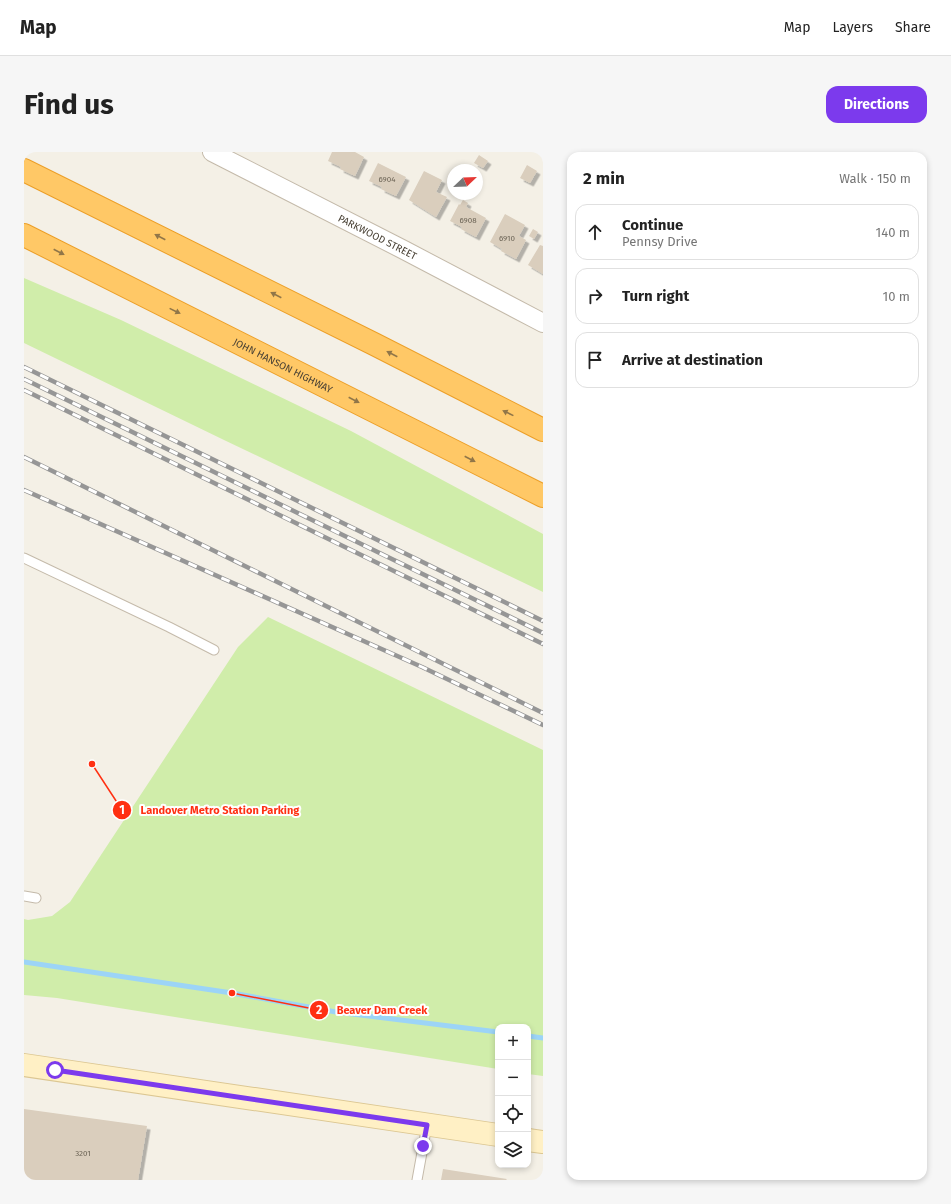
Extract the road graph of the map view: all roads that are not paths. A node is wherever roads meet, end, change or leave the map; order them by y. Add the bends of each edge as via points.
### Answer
1 (212, 152) edge
2 (234, 157) edge
3 (24, 170) edge
4 (24, 235) edge
5 (543, 323) edge
6 (543, 430) edge
7 (543, 496) edge
8 (24, 558) edge
9 (214, 650) dead end
10 (24, 896) edge
11 (36, 898) dead end
12 (24, 1065) edge
13 (427, 1125) junction
14 (495, 1135) edge
15 (531, 1140) edge
16 (543, 1142) edge
17 (417, 1180) edge

1 - 2 street, PARKWOOD STREET
2 - 5 street, PARKWOOD STREET
6 -> 3 highway
4 -> 7 highway, JOHN HANSON HIGHWAY
8 - 9 lane
10 - 11 lane
12 - 13 main road
13 - 14 main road
13 - 17 lane
15 - 16 main road

